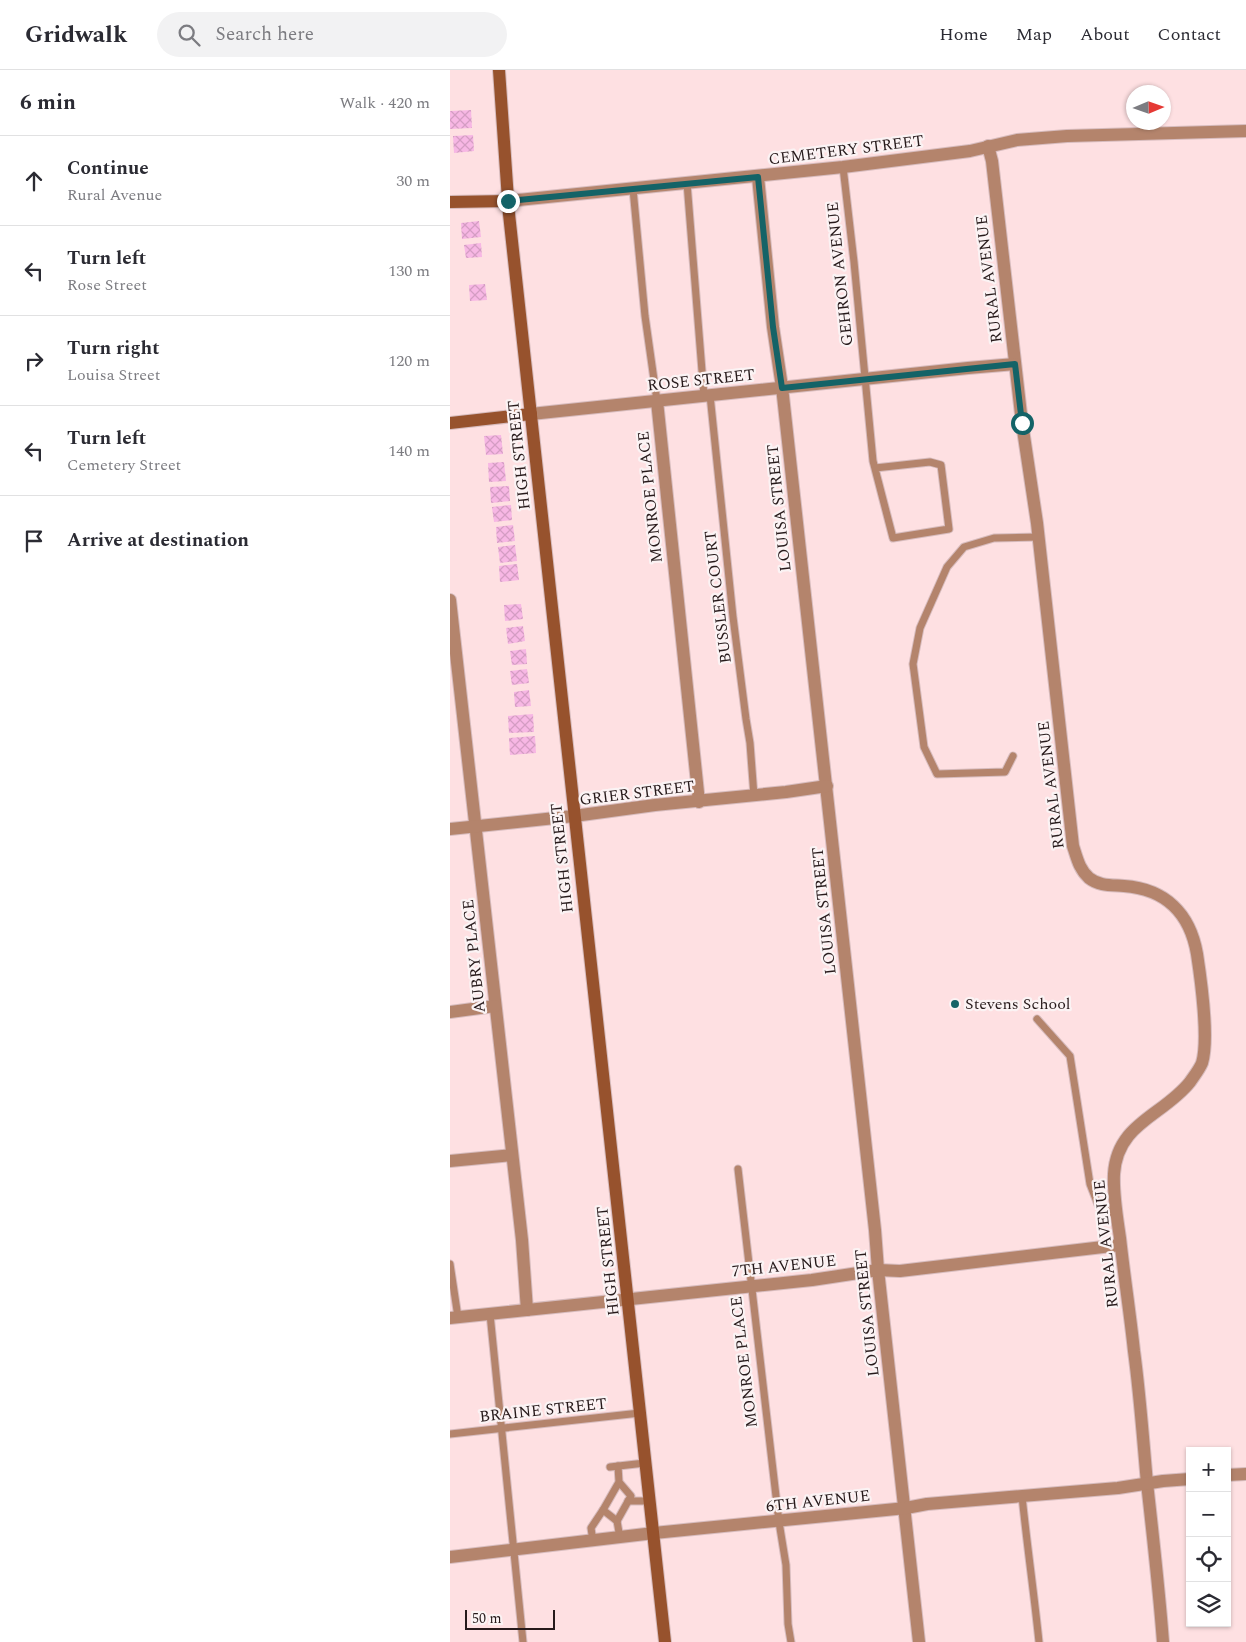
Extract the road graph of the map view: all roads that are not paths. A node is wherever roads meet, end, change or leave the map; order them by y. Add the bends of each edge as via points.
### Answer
1 (499, 70) edge
2 (1246, 130) edge
3 (988, 146) junction
4 (843, 167) junction
5 (758, 177) junction
6 (687, 183) junction
7 (633, 189) junction
8 (508, 201) junction
9 (450, 202) edge
10 (1015, 364) junction
11 (865, 379) junction
12 (782, 388) junction
13 (707, 396) junction
14 (657, 401) junction
15 (531, 414) junction
16 (450, 422) edge
17 (875, 468) junction
18 (1039, 537) junction
19 (450, 600) edge
20 (454, 669) edge
21 (1013, 756) dead end
22 (827, 786) junction
23 (754, 796) junction
24 (699, 802) junction
25 (574, 816) junction
26 (476, 827) junction
27 (450, 829) edge
28 (495, 1006) junction
29 (450, 1012) edge
30 (1037, 1019) dead end
31 (512, 1154) junction
32 (450, 1161) edge
33 (738, 1169) dead end
34 (1117, 1216) junction
35 (1120, 1245) junction
36 (450, 1264) edge
37 (878, 1270) junction
38 (752, 1286) junction
39 (628, 1299) junction
40 (527, 1310) junction
41 (490, 1314) junction
42 (454, 1318) edge
43 (640, 1413) junction
44 (500, 1429) junction
45 (450, 1434) edge
46 (646, 1463) junction
47 (618, 1466) junction
48 (610, 1467) dead end
49 (1246, 1474) edge
50 (1231, 1476) edge
51 (1186, 1479) edge
52 (619, 1482) junction
53 (1147, 1484) junction
54 (1022, 1496) junction
55 (628, 1501) junction
56 (650, 1501) junction
57 (906, 1508) junction
58 (603, 1510) junction
59 (617, 1521) junction
60 (779, 1522) junction
61 (654, 1533) junction
62 (620, 1538) junction
63 (594, 1541) junction
64 (514, 1550) junction
65 (450, 1557) edge
66 (523, 1642) edge
67 (665, 1642) edge
68 (791, 1642) edge
69 (919, 1642) edge
70 (1039, 1642) edge
71 (1163, 1642) edge

1 - 8 main road, HIGH STREET
2 - 3 street, CEMETERY STREET via 1067,136
3 - 4 street, CEMETERY STREET
3 - 10 street, RURAL AVENUE
4 - 5 street, CEMETERY STREET
4 - 11 lane, GEHRON AVENUE
5 - 6 street, CEMETERY STREET
5 - 12 street, LOUISA STREET
6 - 7 street, CEMETERY STREET
6 - 13 lane, BUSSLER COURT
7 - 8 street, CEMETERY STREET
7 - 14 lane, MONROE PLACE
8 - 9 main road, CEMETERY STREET
8 - 15 main road, HIGH STREET
10 - 11 street, ROSE STREET
10 - 18 street, RURAL AVENUE
11 - 12 street, ROSE STREET
11 - 17 lane, GEHRON AVENUE
12 - 13 street, ROSE STREET
12 - 22 street, LOUISA STREET
13 - 14 street, ROSE STREET
13 - 23 lane, BUSSLER COURT
14 - 15 street, ROSE STREET
14 - 24 street, MONROE PLACE
15 - 16 main road, ROSE STREET
15 - 25 main road, HIGH STREET
17 - 17 lane, GEHRON AVENUE via 893,538 949,529 941,465 930,462
18 - 21 lane via 994,538 964,547 948,567 920,628 913,664 924,748 936,774 1005,772
18 - 34 street, RURAL AVENUE via 1070,826 1079,866 1090,879 1100,884 1148,890 1173,904 1192,936 1197,954 1205,1040 1202,1064 1174,1100 1136,1126 1119,1152 1114,1172
19 - 20 street, AUBRY PLACE
20 - 26 street, AUBRY PLACE
22 - 23 street, GRIER STREET
22 - 37 street, LOUISA STREET
23 - 24 street, GRIER STREET
24 - 25 street, GRIER STREET
25 - 26 street, GRIER STREET
25 - 39 main road, HIGH STREET
26 - 27 street, GRIER STREET
26 - 28 street, AUBRY PLACE
28 - 29 street
28 - 31 street, AUBRY PLACE
30 - 34 lane via 1070,1056 1090,1184 1100,1207
31 - 32 street
31 - 40 street, AUBRY PLACE
33 - 38 lane, MONROE PLACE
34 - 35 street, RURAL AVENUE
35 - 37 street, 7TH AVENUE via 900,1271
35 - 53 street, RURAL AVENUE via 1135,1353
36 - 42 lane
37 - 38 street, 7TH AVENUE
37 - 57 street, LOUISA STREET
38 - 39 street, 7TH AVENUE
38 - 60 lane, MONROE PLACE
39 - 40 street, 7TH AVENUE
39 - 43 main road, HIGH STREET
40 - 41 street, 7TH AVENUE
41 - 42 street, 7TH AVENUE
41 - 44 lane
43 - 44 lane, BRAINE STREET
43 - 46 main road, HIGH STREET
44 - 45 lane, BRAINE STREET
44 - 64 lane
46 - 47 lane
46 - 56 main road, HIGH STREET
47 - 48 lane
47 - 52 lane
49 - 50 street
51 - 53 street, 6TH AVENUE
52 - 55 lane via 632,1496
52 - 58 lane
53 - 54 street, 6TH AVENUE
53 - 71 street, RURAL AVENUE
54 - 57 street, 6TH AVENUE
54 - 70 lane
55 - 56 lane
55 - 59 lane
56 - 61 main road, HIGH STREET
57 - 60 street, 6TH AVENUE
57 - 69 street, LOUISA STREET
58 - 59 lane
58 - 63 lane via 591,1528
59 - 62 lane
60 - 61 street, 6TH AVENUE
60 - 68 lane, MONROE PLACE via 786,1565
61 - 62 street, 6TH AVENUE
61 - 67 main road, HIGH STREET
62 - 63 street, 6TH AVENUE
63 - 64 street, 6TH AVENUE
64 - 65 street, 6TH AVENUE
64 - 66 lane

